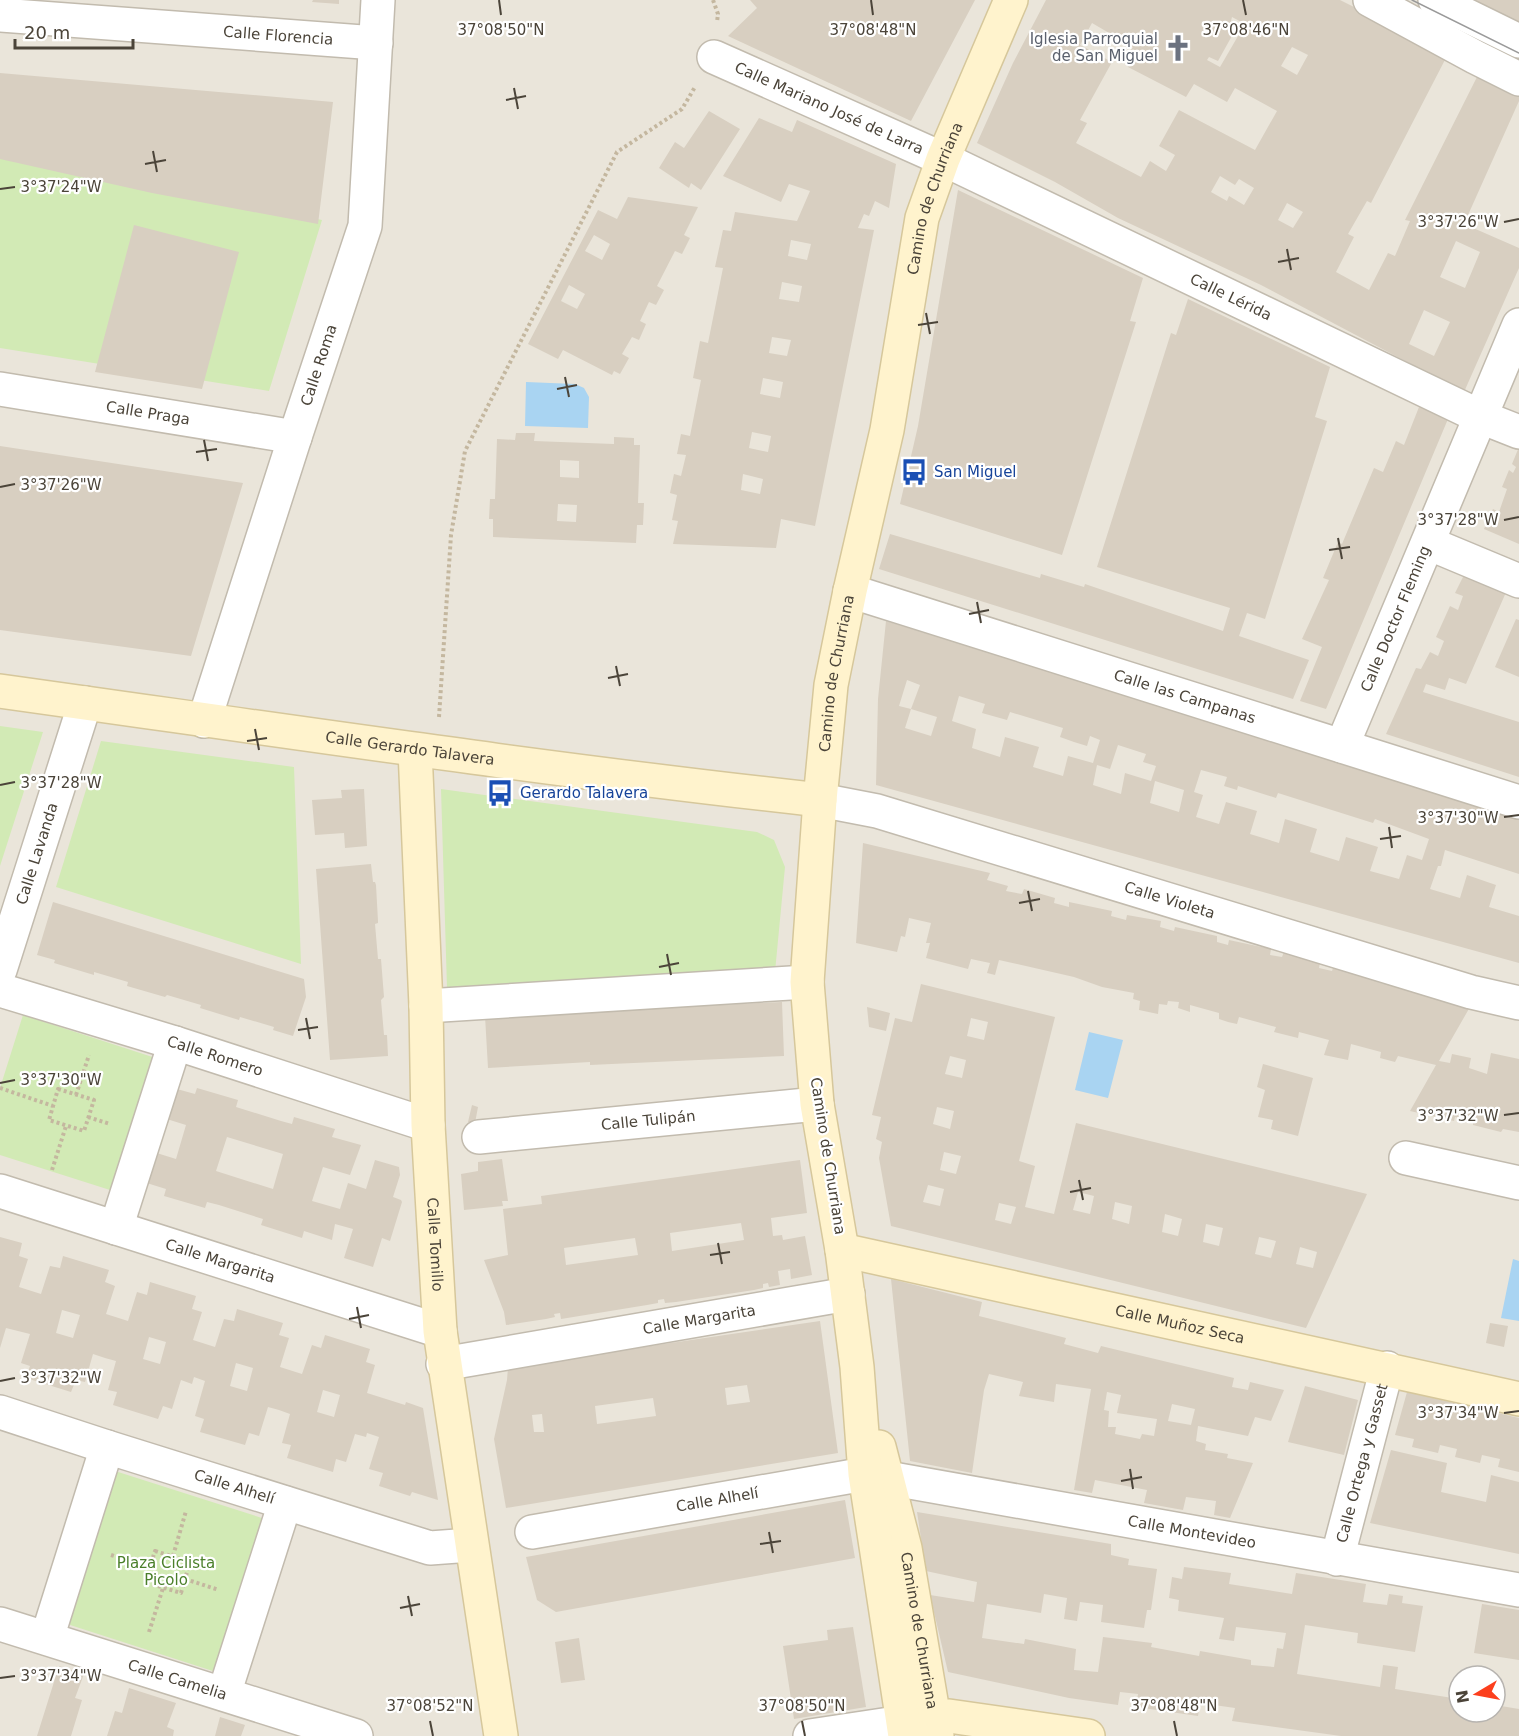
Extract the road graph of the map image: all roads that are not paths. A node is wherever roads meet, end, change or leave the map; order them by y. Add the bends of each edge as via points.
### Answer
1 (378, 0) edge
2 (1011, 0) edge
3 (1370, 0) edge
4 (1435, 0) edge
5 (0, 15) edge
6 (1519, 41) edge
7 (376, 43) junction
8 (714, 57) road end
9 (1519, 79) edge
10 (943, 159) junction
11 (1519, 325) edge
12 (0, 388) edge
13 (1481, 417) junction
14 (1519, 432) edge
15 (295, 437) junction
16 (1428, 543) junction
17 (1519, 581) edge
18 (850, 591) junction
19 (0, 691) edge
20 (85, 703) junction
21 (204, 721) junction
22 (1342, 746) junction
23 (426, 751) junction
24 (820, 800) junction
25 (1519, 802) edge
26 (0, 970) edge
27 (807, 982) junction
28 (0, 990) edge
29 (1519, 1003) edge
30 (426, 1005) junction
31 (175, 1043) junction
32 (818, 1104) junction
33 (428, 1125) junction
34 (479, 1137) dead end
35 (1406, 1158) dead end
36 (1519, 1183) edge
37 (0, 1191) edge
38 (116, 1228) junction
39 (842, 1250) junction
40 (848, 1294) junction
41 (440, 1331) junction
42 (444, 1364) junction
43 (1387, 1368) junction
44 (1519, 1399) edge
45 (0, 1412) edge
46 (106, 1447) junction
47 (876, 1476) junction
48 (285, 1503) junction
49 (532, 1532) dead end
50 (471, 1545) junction
51 (1337, 1559) junction
52 (1519, 1590) edge
53 (883, 1592) junction
54 (0, 1623) edge
55 (47, 1638) junction
56 (224, 1694) junction
57 (936, 1727) edge
58 (904, 1729) edge
59 (356, 1736) edge
60 (501, 1736) edge
61 (810, 1736) edge
62 (1088, 1736) edge

1 - 7 street, Calle Roma
2 - 10 main road, Camino de Churriana
3 - 9 street
4 - 6 street
5 - 7 street, Calle Florencia
7 - 15 street, Calle Roma via 365,226
8 - 10 street, Calle Mariano José de Larra
10 - 13 street, Calle Lérida
10 - 18 main road, Camino de Churriana via 922,218 887,430
11 - 13 street, Calle Doctor Fleming
12 - 15 street, Calle Praga
13 - 14 street, Calle Lérida
13 - 16 street, Calle Doctor Fleming
15 - 21 street, Calle Roma
16 - 17 street
16 - 22 street, Calle Doctor Fleming
18 - 22 street, Calle las Campanas
18 - 24 main road, Camino de Churriana via 831,685
19 - 20 main road, Calle Gerardo Talavera
20 - 21 main road, Calle Gerardo Talavera
20 - 26 street, Calle Lavanda
21 - 23 main road, Calle Gerardo Talavera
22 - 25 street, Calle las Campanas
23 - 24 main road, Calle Gerardo Talavera
23 - 30 main road, Calle Tomillo
24 - 27 main road, Camino de Churriana
24 - 29 street, Calle Violeta via 877,811 1471,992
27 - 30 street
27 - 32 main road, Camino de Churriana
28 - 31 street, Calle Romero
30 - 33 main road, Calle Tomillo
31 - 33 street, Calle Romero
31 - 38 street
32 - 34 street, Calle Tulipán
32 - 39 main road, Camino de Churriana
33 - 41 main road, Calle Tomillo
35 - 36 street
37 - 38 street, Calle Margarita
38 - 41 street, Calle Margarita
39 - 40 main road, Camino de Churriana
39 - 43 main road, Calle Muñoz Seca
40 - 42 street, Calle Margarita
40 - 47 main road, Camino de Churriana
41 - 42 main road, Calle Tomillo
42 - 50 main road, Calle Tomillo
43 - 44 main road, Calle Muñoz Seca
43 - 51 street, Calle Ortega y Gasset
45 - 46 street, Calle Alhelí
46 - 48 street, Calle Alhelí
46 - 55 street
47 - 49 street, Calle Alhelí
47 - 51 street, Calle Montevideo
47 - 53 main road, Camino de Churriana
47 - 57 main road, Camino de Churriana via 905,1548
48 - 50 street, Calle Alhelí via 430,1548
48 - 56 street
50 - 60 main road, Calle Tomillo
51 - 52 street, Calle Montevideo
53 - 57 main road, Camino de Churriana via 908,1635 919,1694
53 - 58 main road, Camino de Churriana
54 - 55 street, Calle Camelia
55 - 56 street, Calle Camelia
56 - 59 street, Calle Camelia
57 - 58 main road
57 - 62 main road via 949,1716
58 - 61 street

